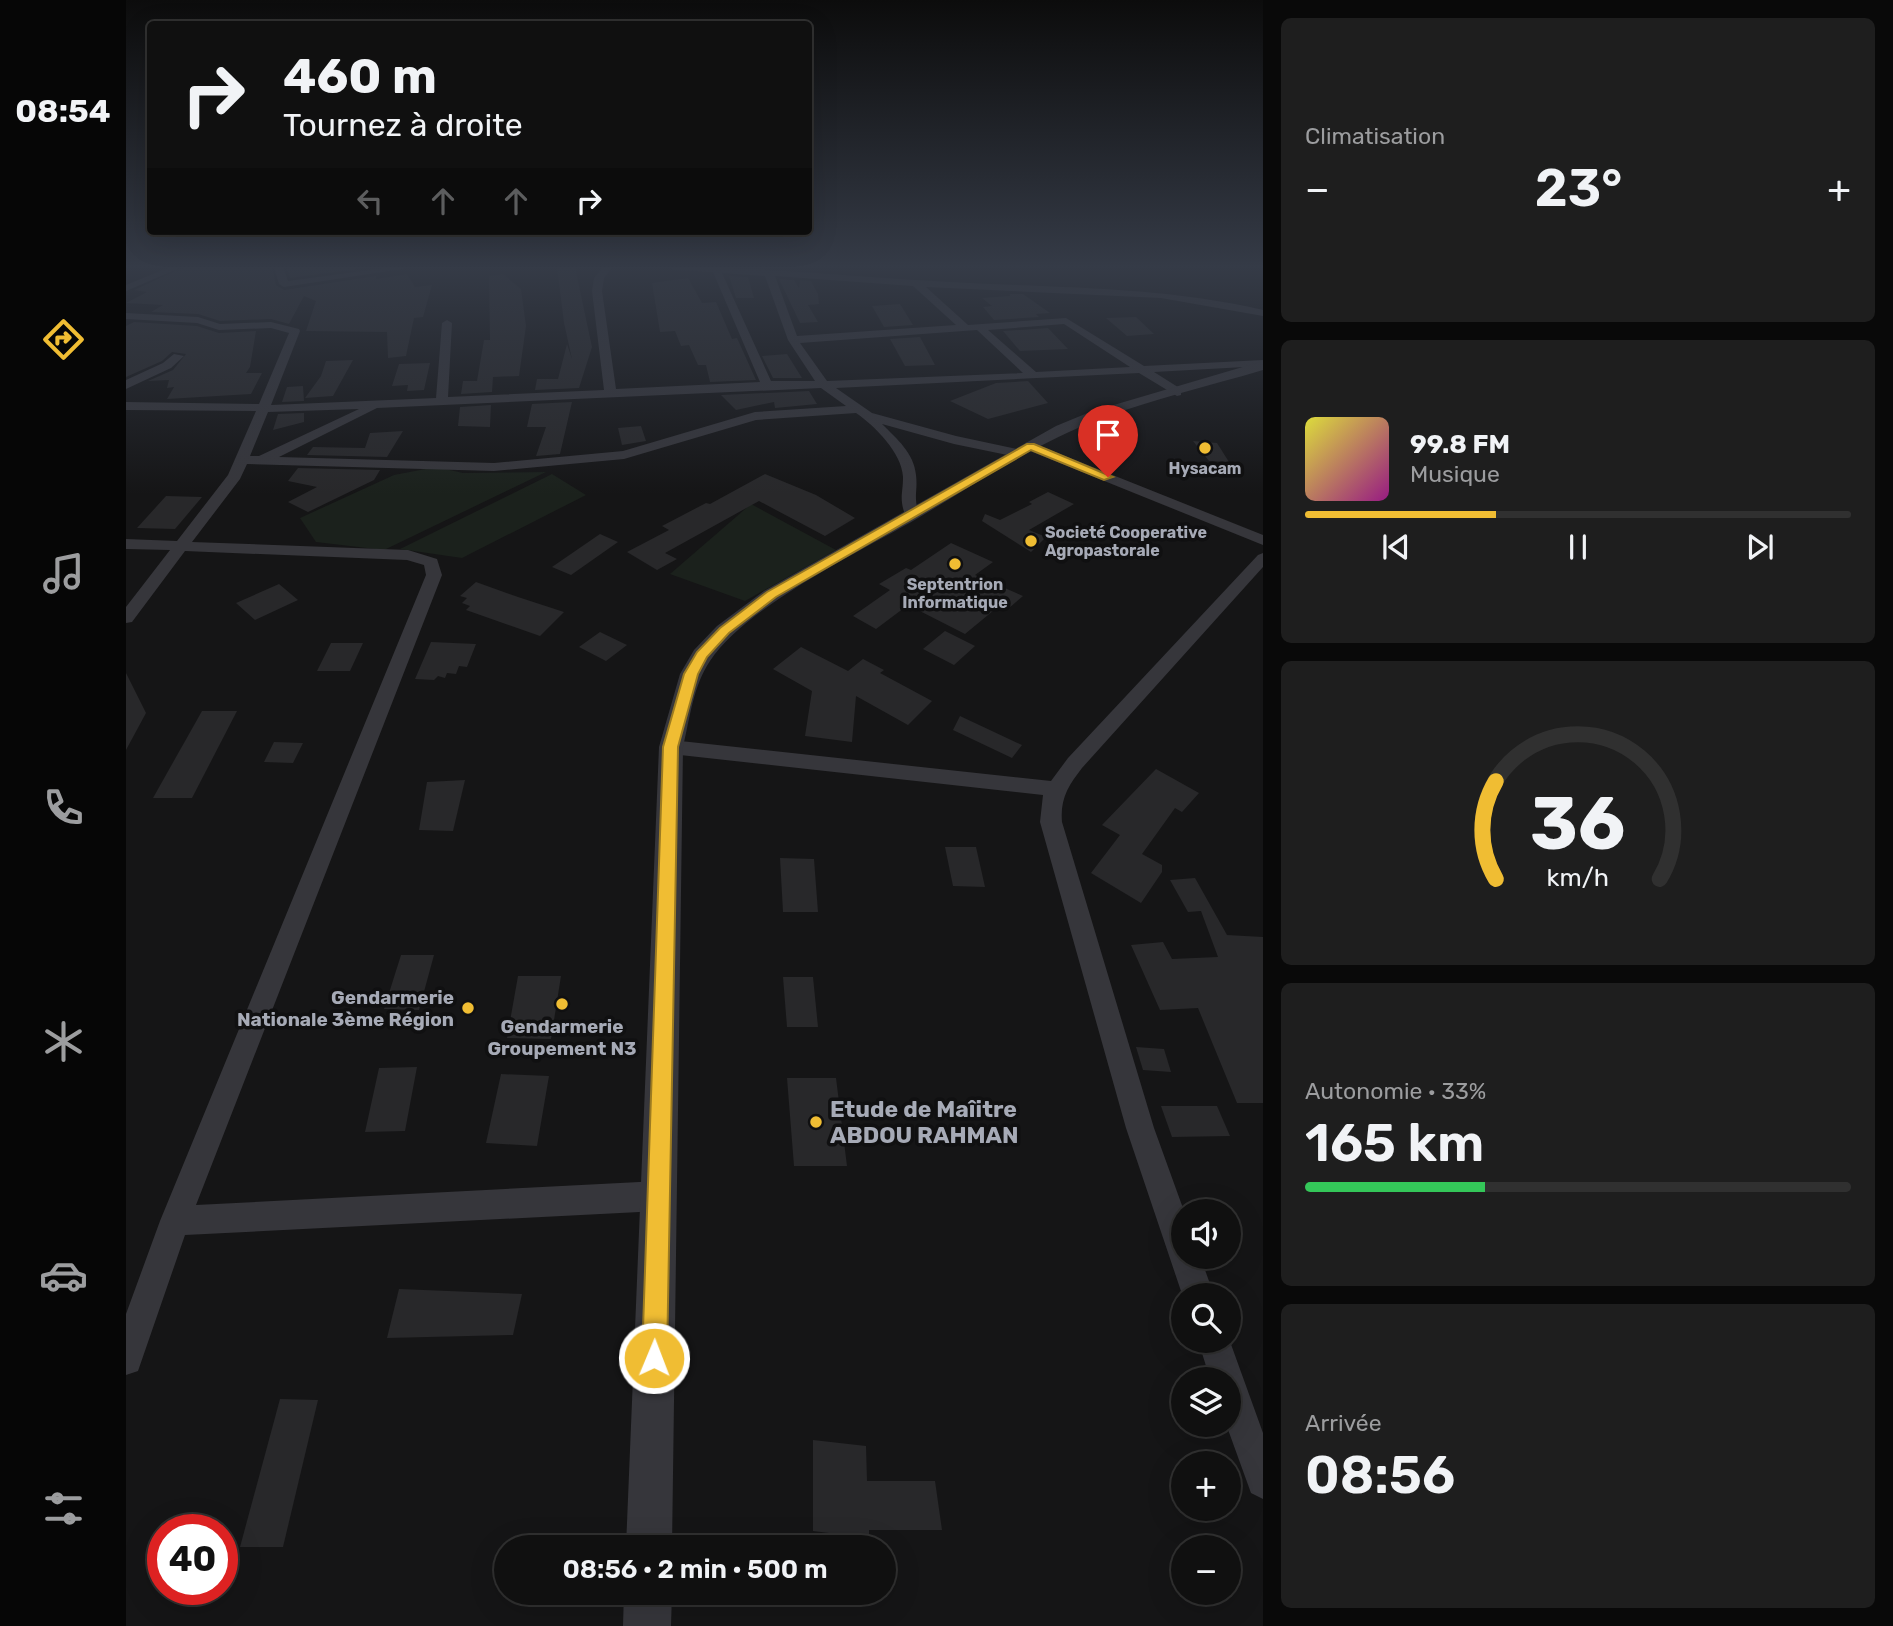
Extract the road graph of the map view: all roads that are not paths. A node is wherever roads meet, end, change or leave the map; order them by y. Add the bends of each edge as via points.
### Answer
1 (291, 343) edge
2 (446, 343) edge
3 (604, 343) edge
4 (748, 343) edge
5 (795, 343) edge
6 (997, 343) edge
7 (1100, 343) edge
8 (178, 356) dead end
9 (1263, 364) edge
10 (1139, 368) junction
11 (1033, 376) junction
12 (126, 385) edge
13 (766, 385) junction
14 (824, 386) junction
15 (610, 392) junction
16 (1177, 392) junction
17 (442, 401) junction
18 (380, 403) junction
19 (126, 405) edge
20 (261, 409) junction
21 (862, 412) junction
22 (1024, 449) junction
23 (243, 460) junction
24 (262, 460) junction
25 (912, 515) junction
26 (1263, 540) edge
27 (126, 544) edge
28 (184, 544) junction
29 (1263, 558) edge
30 (126, 618) edge
31 (671, 747) junction
32 (1055, 789) junction
33 (659, 1196) junction
34 (1171, 1217) edge
35 (175, 1221) junction
36 (126, 1359) edge
37 (1241, 1418) edge
38 (1263, 1481) edge
39 (649, 1535) edge
40 (648, 1605) edge
41 (647, 1626) edge

1 - 20 street
2 - 17 street
3 - 15 street
4 - 13 street
5 - 14 street
6 - 11 street
7 - 10 street
8 - 12 street via 171,364
9 - 10 street
9 - 16 street
10 - 11 street
10 - 16 street
11 - 14 street
13 - 14 street
13 - 15 street
14 - 21 street
15 - 17 street
16 - 22 street via 1096,415
17 - 18 street
18 - 20 street
18 - 24 street
19 - 20 street
20 - 23 street
21 - 22 street via 954,440
21 - 24 street via 755,416 624,455 536,464 480,467
21 - 25 street via 905,456
22 - 25 street
22 - 26 street
23 - 24 street
23 - 28 street
25 - 31 street via 771,595 725,631 691,674
27 - 28 street
28 - 30 street
28 - 35 street via 408,555 431,562 434,575
29 - 32 street
31 - 32 street
31 - 33 street
32 - 34 street via 1049,805 1051,822 1140,1128
33 - 35 street
33 - 39 street
35 - 36 street
37 - 38 street
40 - 41 street

